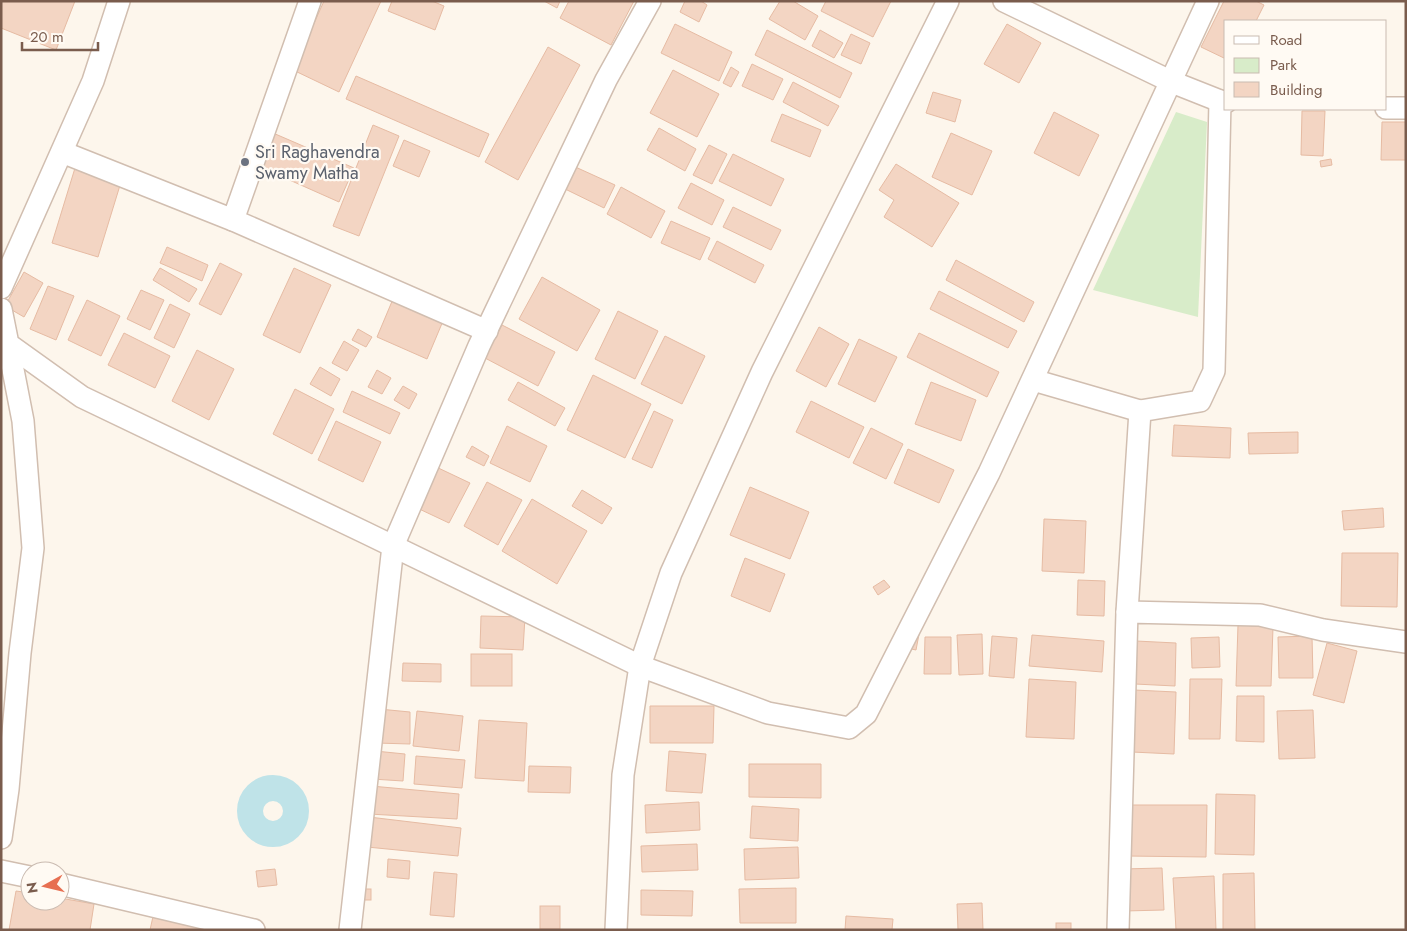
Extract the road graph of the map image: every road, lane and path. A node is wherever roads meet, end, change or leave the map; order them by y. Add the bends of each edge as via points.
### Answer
1 (119, 1) edge
2 (310, 1) edge
3 (650, 1) edge
4 (948, 1) edge
5 (1004, 1) edge
6 (1208, 1) edge
7 (1172, 82) junction
8 (1223, 101) edge
9 (1387, 108) edge
10 (1406, 108) edge
11 (62, 152) junction
12 (233, 220) junction
13 (1, 288) edge
14 (1, 309) edge
15 (487, 331) junction
16 (5, 345) edge
17 (1033, 380) junction
18 (1140, 411) junction
19 (393, 546) junction
20 (1127, 612) junction
21 (1406, 642) edge
22 (640, 666) junction
23 (1, 838) edge
24 (1, 871) edge
25 (20, 876) edge
26 (70, 886) edge
27 (254, 930) edge
28 (350, 930) edge
29 (616, 930) edge
30 (1118, 930) edge

1 - 11 street via 93,81
2 - 12 street
3 - 15 street via 606,80
4 - 22 street via 762,372 671,573
5 - 7 street
6 - 7 street
7 - 8 street
7 - 17 street
8 - 18 street via 1214,371 1200,400
9 - 10 street
11 - 12 street
11 - 13 street
12 - 15 street
14 - 16 street
15 - 19 street
16 - 19 street via 82,397
16 - 23 street via 24,421 33,548
17 - 18 street
17 - 22 street via 866,714 849,728 768,713
18 - 20 street
19 - 22 street
19 - 28 street
20 - 21 street via 1260,615 1323,630
20 - 30 street
22 - 29 street via 623,776
24 - 25 street
26 - 27 street

